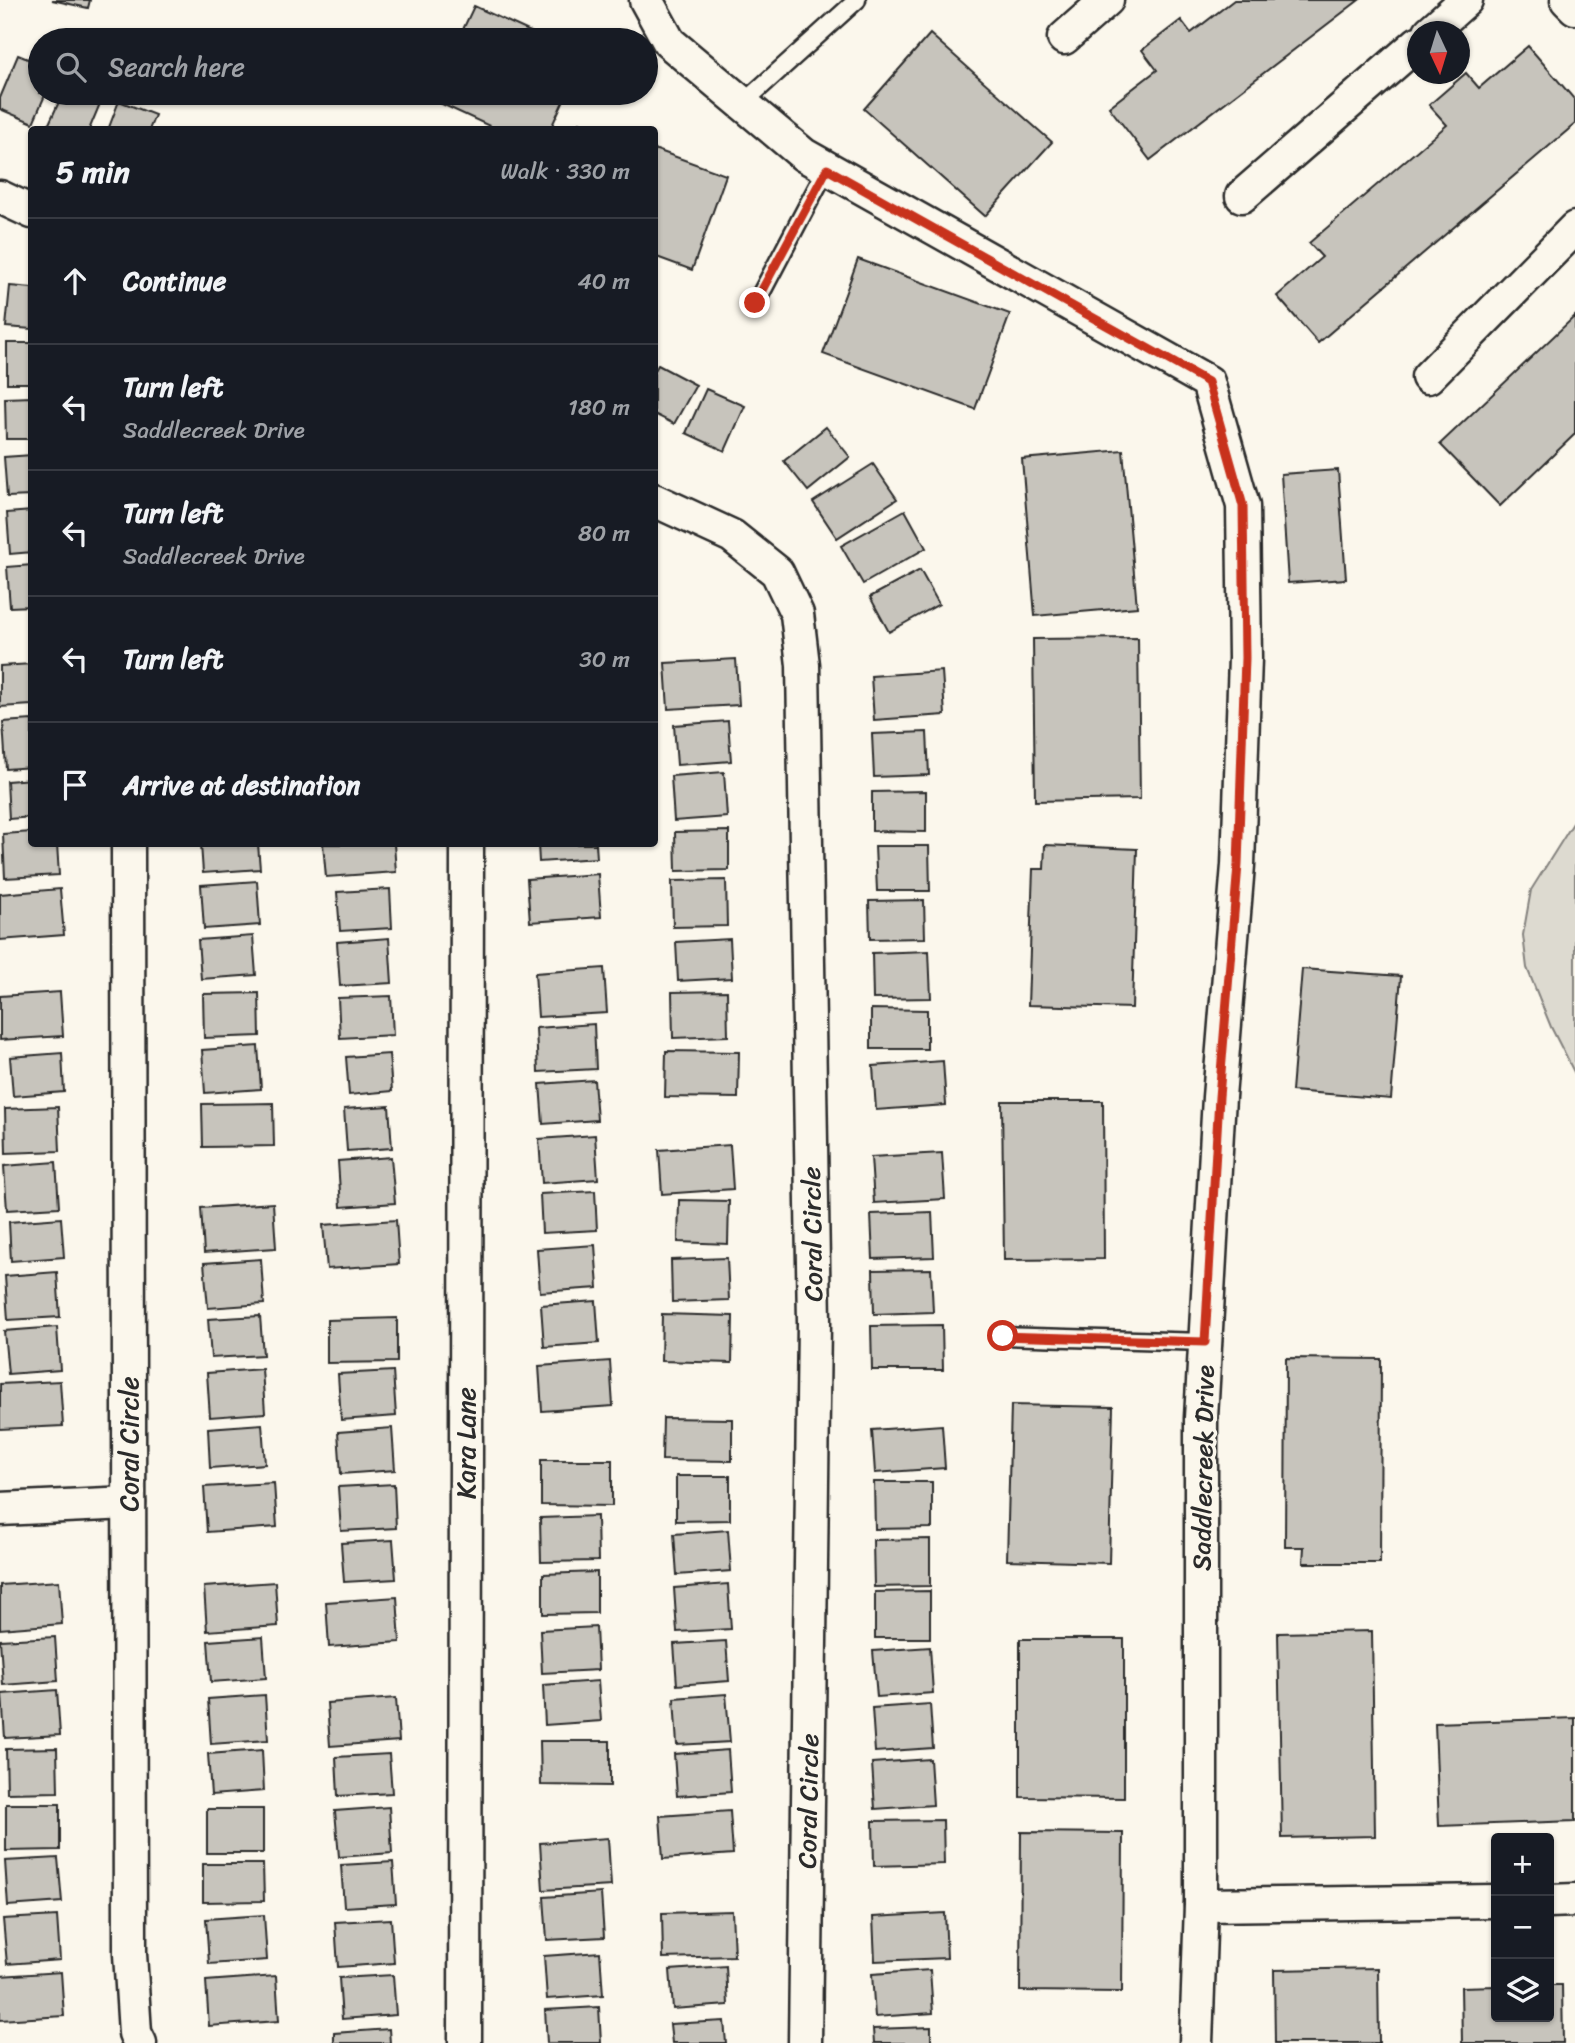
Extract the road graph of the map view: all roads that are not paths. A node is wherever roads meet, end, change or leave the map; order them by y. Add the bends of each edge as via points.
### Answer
1 (646, 0) edge
2 (857, 0) edge
3 (1107, 0) edge
4 (1466, 0) edge
5 (1567, 0) edge
6 (1575, 8) edge
7 (1442, 21) edge
8 (1064, 38) dead end
9 (1407, 53) edge
10 (742, 104) junction
11 (827, 169) junction
12 (1242, 196) dead end
13 (0, 197) edge
14 (28, 210) edge
15 (1575, 229) edge
16 (755, 303) dead end
17 (1428, 377) dead end
18 (658, 502) edge
19 (128, 847) edge
20 (467, 847) edge
21 (1003, 1336) dead end
22 (1205, 1342) junction
23 (129, 1503) junction
24 (0, 1509) edge
25 (1575, 1900) edge
26 (1491, 1901) edge
27 (1554, 1901) edge
28 (1201, 1905) junction
29 (140, 2043) edge
30 (465, 2043) edge
31 (805, 2043) edge
32 (1196, 2043) edge

1 - 10 street, Saddlecreek Drive via 669,42
2 - 10 lane
3 - 8 street
4 - 7 street
5 - 6 street
9 - 12 street
10 - 11 street, Saddlecreek Drive
11 - 16 lane
11 - 22 street, Saddlecreek Drive via 1208,382 1243,506 1245,658 1238,865
13 - 14 street
15 - 17 street
18 - 31 street, Coral Circle via 732,536 777,572 797,614 803,665 814,1322
19 - 23 street, Coral Circle
20 - 30 street, Kara Lane
21 - 22 lane
22 - 28 street, Saddlecreek Drive
23 - 24 street
23 - 29 street, Coral Circle via 130,1954 135,2032
25 - 27 street
26 - 28 street
28 - 32 street, Saddlecreek Drive

